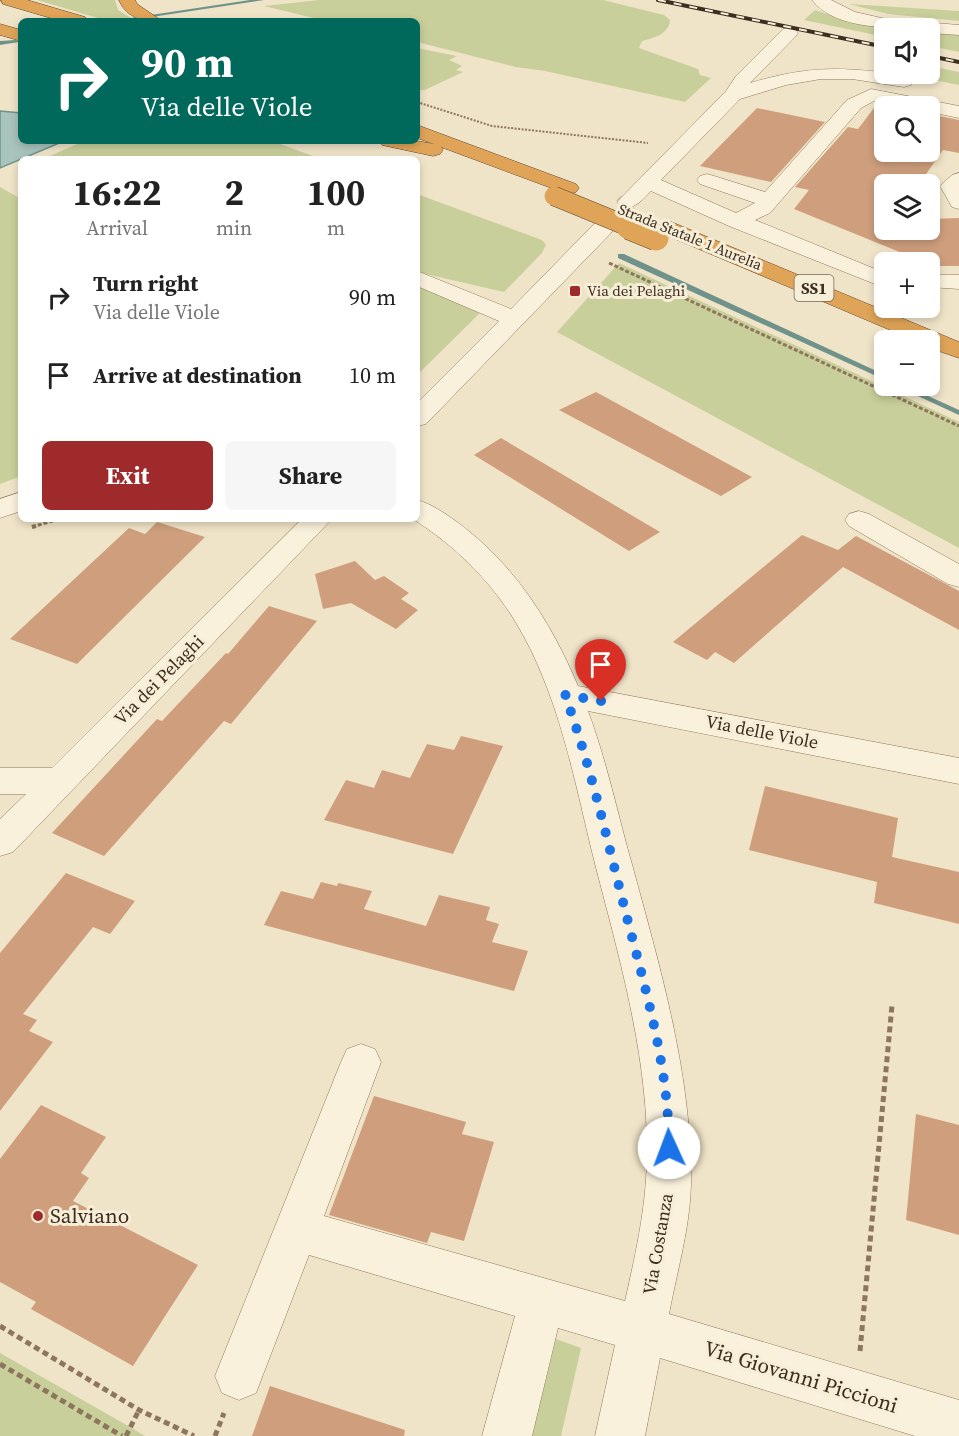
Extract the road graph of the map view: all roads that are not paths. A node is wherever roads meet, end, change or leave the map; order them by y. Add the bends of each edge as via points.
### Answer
1 (9, 0) edge
2 (819, 0) edge
3 (129, 4) edge
4 (0, 9) edge
5 (804, 11) dead end
6 (29, 18) edge
7 (69, 18) edge
8 (149, 18) edge
9 (0, 29) edge
10 (959, 30) edge
11 (789, 33) dead end
12 (18, 35) edge
13 (874, 77) edge
14 (906, 84) edge
15 (733, 95) junction
16 (959, 98) edge
17 (959, 112) edge
18 (420, 132) edge
19 (404, 144) edge
20 (416, 144) edge
21 (433, 150) junction
22 (959, 179) edge
23 (707, 180) dead end
24 (648, 182) junction
25 (561, 192) junction
26 (628, 202) tunnel mouth
27 (959, 203) edge
28 (771, 208) junction
29 (737, 221) junction
30 (603, 228) tunnel mouth
31 (662, 233) junction
32 (874, 277) edge
33 (420, 279) edge
34 (513, 318) junction
35 (876, 330) edge
36 (959, 351) edge
37 (940, 359) edge
38 (959, 368) edge
39 (420, 415) edge
40 (18, 502) edge
41 (0, 509) edge
42 (420, 511) edge
43 (859, 520) dead end
44 (315, 522) edge
45 (959, 577) edge
46 (565, 695) junction
47 (959, 771) edge
48 (0, 781) edge
49 (59, 781) junction
50 (2, 834) edge
51 (361, 1062) dead end
52 (296, 1230) junction
53 (542, 1301) junction
54 (642, 1329) junction
55 (239, 1376) dead end
56 (959, 1425) edge
57 (507, 1436) edge
58 (620, 1436) edge

1 - 7 highway
2 - 5 street
2 - 10 street via 866,19
3 - 8 highway
4 - 6 highway
9 - 12 highway
11 - 15 street
13 - 15 street via 810,74
14 - 16 street
15 - 24 street
17 - 28 street via 871,95 854,104
18 - 25 highway, Strada Statale 1 Aurelia / SS1
19 - 21 highway
20 - 21 highway, Strada Statale 1 Aurelia / SS1
21 - 25 highway, Strada Statale 1 Aurelia / SS1
22 - 27 street via 950,186
23 - 28 street
24 - 26 street
24 - 29 street
25 - 31 highway, Strada Statale 1 Aurelia / SS1, bridge
28 - 29 street
29 - 32 street
30 - 34 street
31 - 35 highway, Strada Statale 1 Aurelia / SS1
31 - 36 highway, Strada Statale 1 Aurelia / SS1
33 - 34 street
34 - 39 street
37 - 38 highway
40 - 41 street
42 - 46 street, Via Costanza via 469,546 496,575 537,633
43 - 45 street
44 - 49 street, Via dei Pelaghi
46 - 47 street, Via delle Viole
46 - 54 street, Via Costanza via 587,755 658,1042 669,1128 669,1187
48 - 49 street
49 - 50 street, Via dei Pelaghi
51 - 52 street
52 - 53 street
52 - 55 street
53 - 54 street
53 - 57 street
54 - 56 street, Via Giovanni Piccioni
54 - 58 street, Via Costanza

